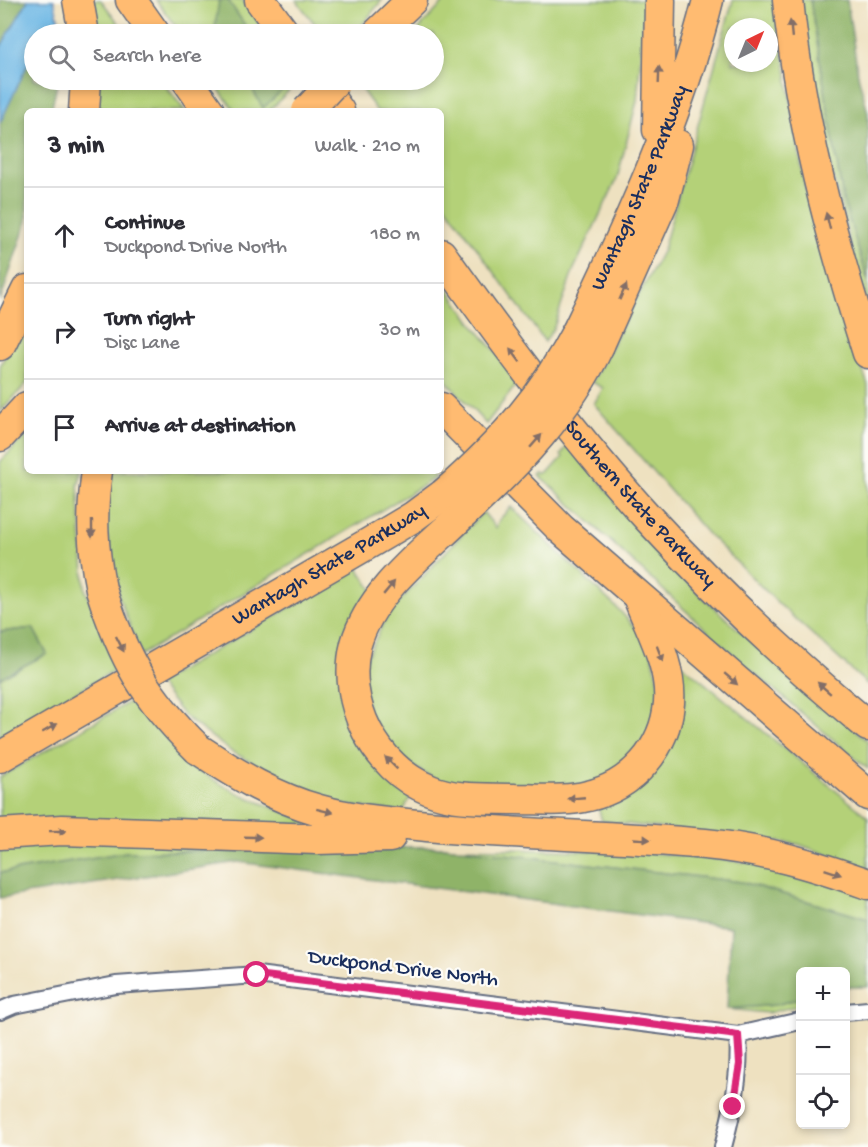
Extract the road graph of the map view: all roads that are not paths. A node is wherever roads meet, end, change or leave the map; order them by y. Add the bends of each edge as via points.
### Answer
1 (78, 0) edge
2 (131, 0) edge
3 (260, 0) edge
4 (398, 0) edge
5 (412, 0) edge
6 (660, 0) edge
7 (708, 0) edge
8 (788, 0) edge
9 (82, 24) edge
10 (149, 24) edge
11 (278, 24) edge
12 (384, 24) edge
13 (387, 24) edge
14 (698, 43) junction
15 (85, 90) edge
16 (194, 90) edge
17 (324, 90) edge
18 (326, 90) edge
19 (84, 108) edge
20 (207, 108) edge
21 (309, 108) edge
22 (337, 108) edge
23 (657, 154) junction
24 (444, 258) edge
25 (24, 296) edge
26 (589, 337) junction
27 (0, 345) edge
28 (868, 353) edge
29 (24, 410) edge
30 (444, 411) edge
31 (0, 436) edge
32 (97, 474) edge
33 (454, 503) junction
34 (639, 599) junction
35 (868, 726) edge
36 (0, 757) edge
37 (868, 795) edge
38 (500, 833) junction
39 (0, 834) edge
40 (868, 884) edge
41 (868, 1010) edge
42 (0, 1011) edge
43 (850, 1012) edge
44 (796, 1023) edge
45 (738, 1035) junction
46 (723, 1147) edge

1 - 9 highway
2 - 10 highway
3 - 11 highway
4 - 12 highway
5 - 13 highway
23 -> 6 highway
7 - 14 highway, Wantagh State Parkway
28 -> 8 highway via 840,266 803,113
14 - 23 highway, Wantagh State Parkway
26 -> 14 highway via 664,199
15 - 19 highway
16 - 20 highway
17 - 22 highway
18 - 21 highway, bridge
23 - 26 highway, Wantagh State Parkway
35 -> 24 highway, Southern State Parkway via 796,664 649,518 524,366
25 - 27 highway
33 -> 26 highway, Wantagh State Parkway, bridge via 549,381
29 - 31 highway
30 - 34 highway via 561,529
32 -> 38 highway, bridge via 92,505 93,548 115,634 136,676 164,715 198,749 270,792 319,810 364,820
34 -> 33 highway via 666,668 669,703 662,733 645,763 621,784 588,796 553,800 465,798 430,790 400,772 374,746 359,712 353,680 356,644 371,611
36 -> 33 highway, Wantagh State Parkway via 371,542
34 -> 37 highway
39 -> 38 highway via 62,830 317,839
38 -> 40 highway via 707,844 764,852
41 - 43 street
42 - 45 street, Duckpond Drive North via 116,985 257,975
44 - 45 street, Duckpond Drive North
45 - 46 street via 740,1064

